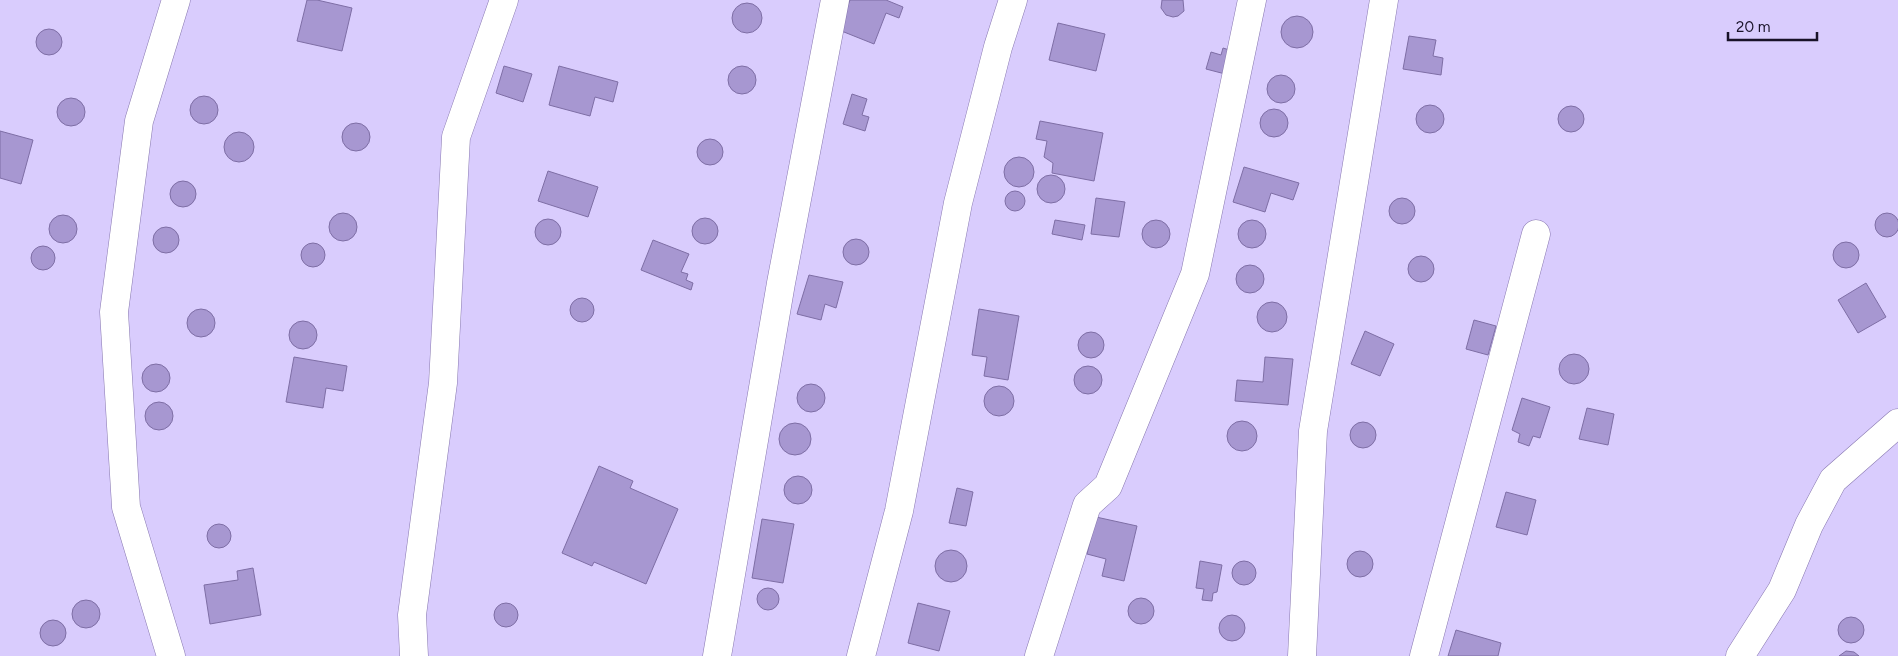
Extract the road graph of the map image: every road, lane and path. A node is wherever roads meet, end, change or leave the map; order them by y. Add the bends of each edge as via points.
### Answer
1 (176, 0) edge
2 (504, 0) edge
3 (835, 0) edge
4 (1013, 0) edge
5 (1252, 0) edge
6 (1384, 0) edge
7 (1536, 234) dead end
8 (1898, 423) edge
9 (171, 656) edge
10 (414, 656) edge
11 (716, 656) edge
12 (861, 656) edge
13 (1039, 656) edge
14 (1302, 656) edge
15 (1424, 656) edge
16 (1740, 656) edge

1 - 9 street via 140,121 114,312 126,507
2 - 10 street via 456,137 443,383 412,615
3 - 11 street via 781,283
4 - 12 street via 958,203 899,511
5 - 13 street via 1195,274 1108,486 1088,505
6 - 14 street via 1313,431
7 - 15 street
8 - 16 street via 1833,480 1809,525 1782,590

